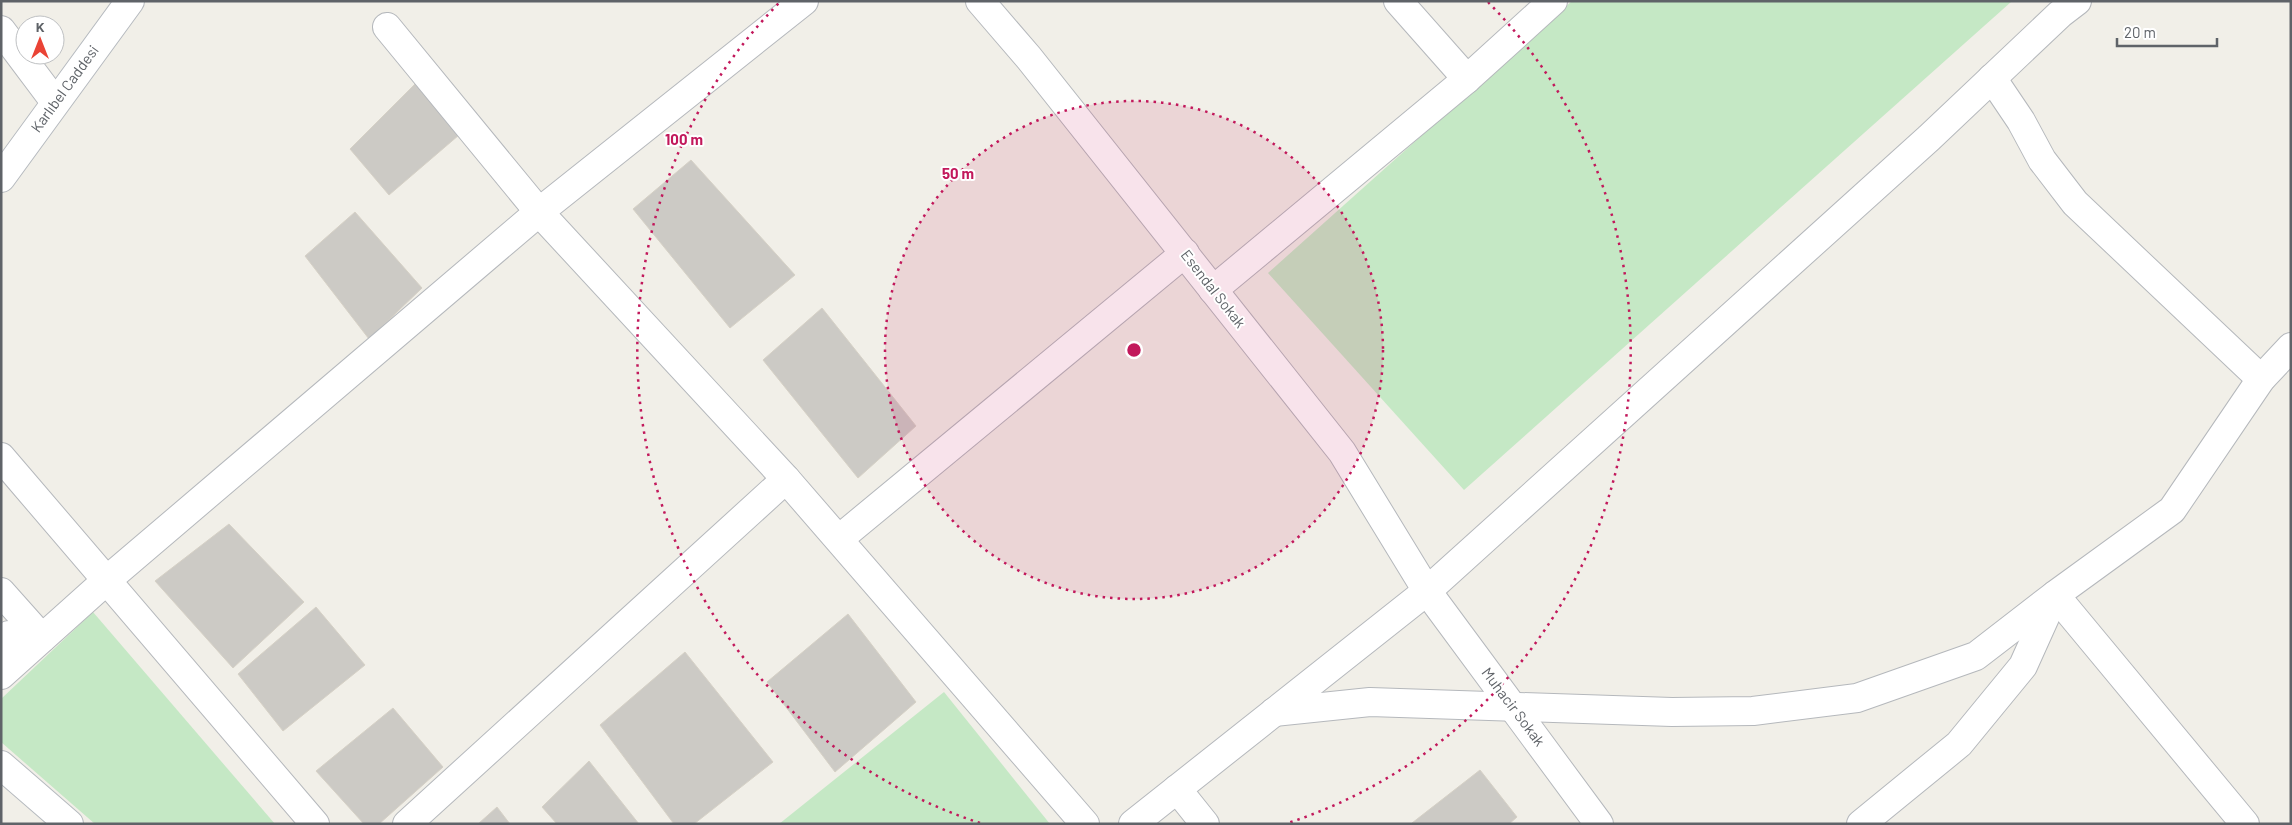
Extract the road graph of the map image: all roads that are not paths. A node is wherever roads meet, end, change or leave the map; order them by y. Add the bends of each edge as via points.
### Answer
1 (130, 1) edge
2 (804, 1) edge
3 (980, 1) edge
4 (1398, 1) edge
5 (1553, 1) edge
6 (2077, 1) edge
7 (387, 27) dead end
8 (1, 30) edge
9 (1992, 78) junction
10 (1467, 79) junction
11 (55, 102) junction
12 (1, 178) edge
13 (539, 212) junction
14 (1185, 253) junction
15 (1214, 290) junction
16 (2291, 347) edge
17 (2261, 379) junction
18 (1, 457) edge
19 (786, 479) junction
20 (838, 539) junction
21 (107, 580) junction
22 (1427, 591) junction
23 (1, 592) edge
24 (2055, 595) junction
25 (42, 638) junction
26 (1, 675) edge
27 (1513, 707) junction
28 (1274, 712) junction
29 (1, 765) edge
30 (1177, 789) junction
31 (69, 824) edge
32 (315, 824) edge
33 (407, 824) edge
34 (1085, 824) edge
35 (1133, 824) edge
36 (1205, 824) edge
37 (1600, 824) edge
38 (1861, 824) edge
39 (2245, 824) edge

1 - 11 street, Karlıbel Caddesi
2 - 13 street
3 - 14 street, Esendal Sokak
4 - 10 street
5 - 10 street
6 - 9 street
7 - 13 street
8 - 11 street
9 - 17 street via 2042,160 2075,203
9 - 22 street
10 - 15 street
11 - 12 street, Karlıbel Caddesi
13 - 19 street
13 - 21 street
14 - 15 street, Esendal Sokak
14 - 20 street
15 - 22 street, Esendal Sokak via 1342,452
16 - 17 street
17 - 24 street via 2172,510
18 - 21 street
19 - 20 street
19 - 33 street
20 - 34 street
21 - 25 street
21 - 32 street
22 - 27 street, Muhacir Sokak
22 - 28 street
23 - 25 street
24 - 27 street via 1976,656 1857,698 1753,711
24 - 38 street via 2023,666 1959,744
24 - 39 street
25 - 26 street
27 - 28 street via 1370,702
27 - 37 street, Muhacir Sokak
28 - 30 street
29 - 31 street
30 - 35 street
30 - 36 street

